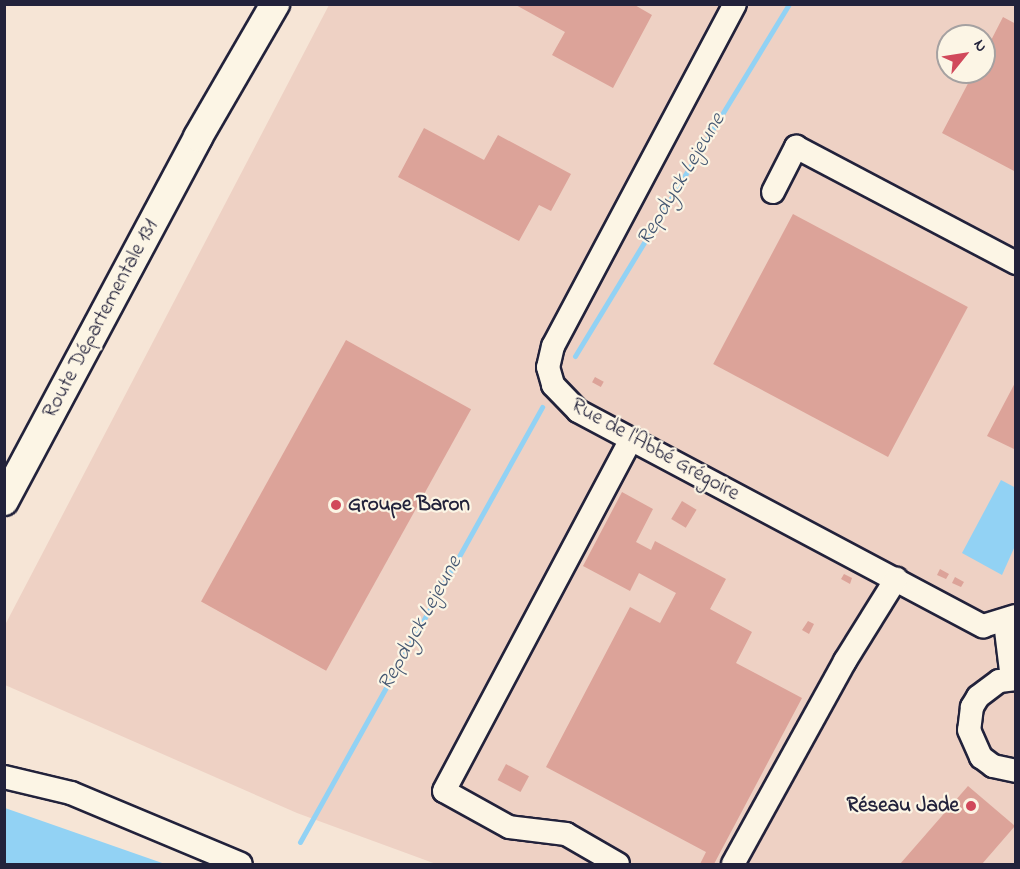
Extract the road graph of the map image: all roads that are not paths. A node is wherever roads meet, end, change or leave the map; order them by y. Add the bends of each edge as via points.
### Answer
1 (260, 4) edge
2 (275, 4) edge
3 (735, 4) edge
4 (198, 137) junction
5 (773, 192) dead end
6 (1016, 263) edge
7 (631, 439) junction
8 (4, 501) edge
9 (896, 579) junction
10 (1010, 619) edge
11 (1014, 679) edge
12 (1016, 771) edge
13 (4, 777) edge
14 (241, 864) edge
15 (618, 864) edge
16 (733, 864) edge

1 - 4 main road, Route Départementale 131
2 - 4 main road, Route Départementale 131
3 - 7 street, Rue de l'Abbé Grégoire via 550,352 549,376 561,396 578,411
4 - 8 main road, Route Départementale 131
5 - 6 street via 796,147
7 - 9 street, Rue de l'Abbé Grégoire
7 - 15 street via 444,791 509,827 566,834
9 - 10 street, Rue de l'Abbé Grégoire via 984,626
9 - 16 street via 845,662
10 - 11 street
11 - 12 street via 987,687 978,697 972,707 969,730 981,757 993,766
13 - 14 street via 71,793

